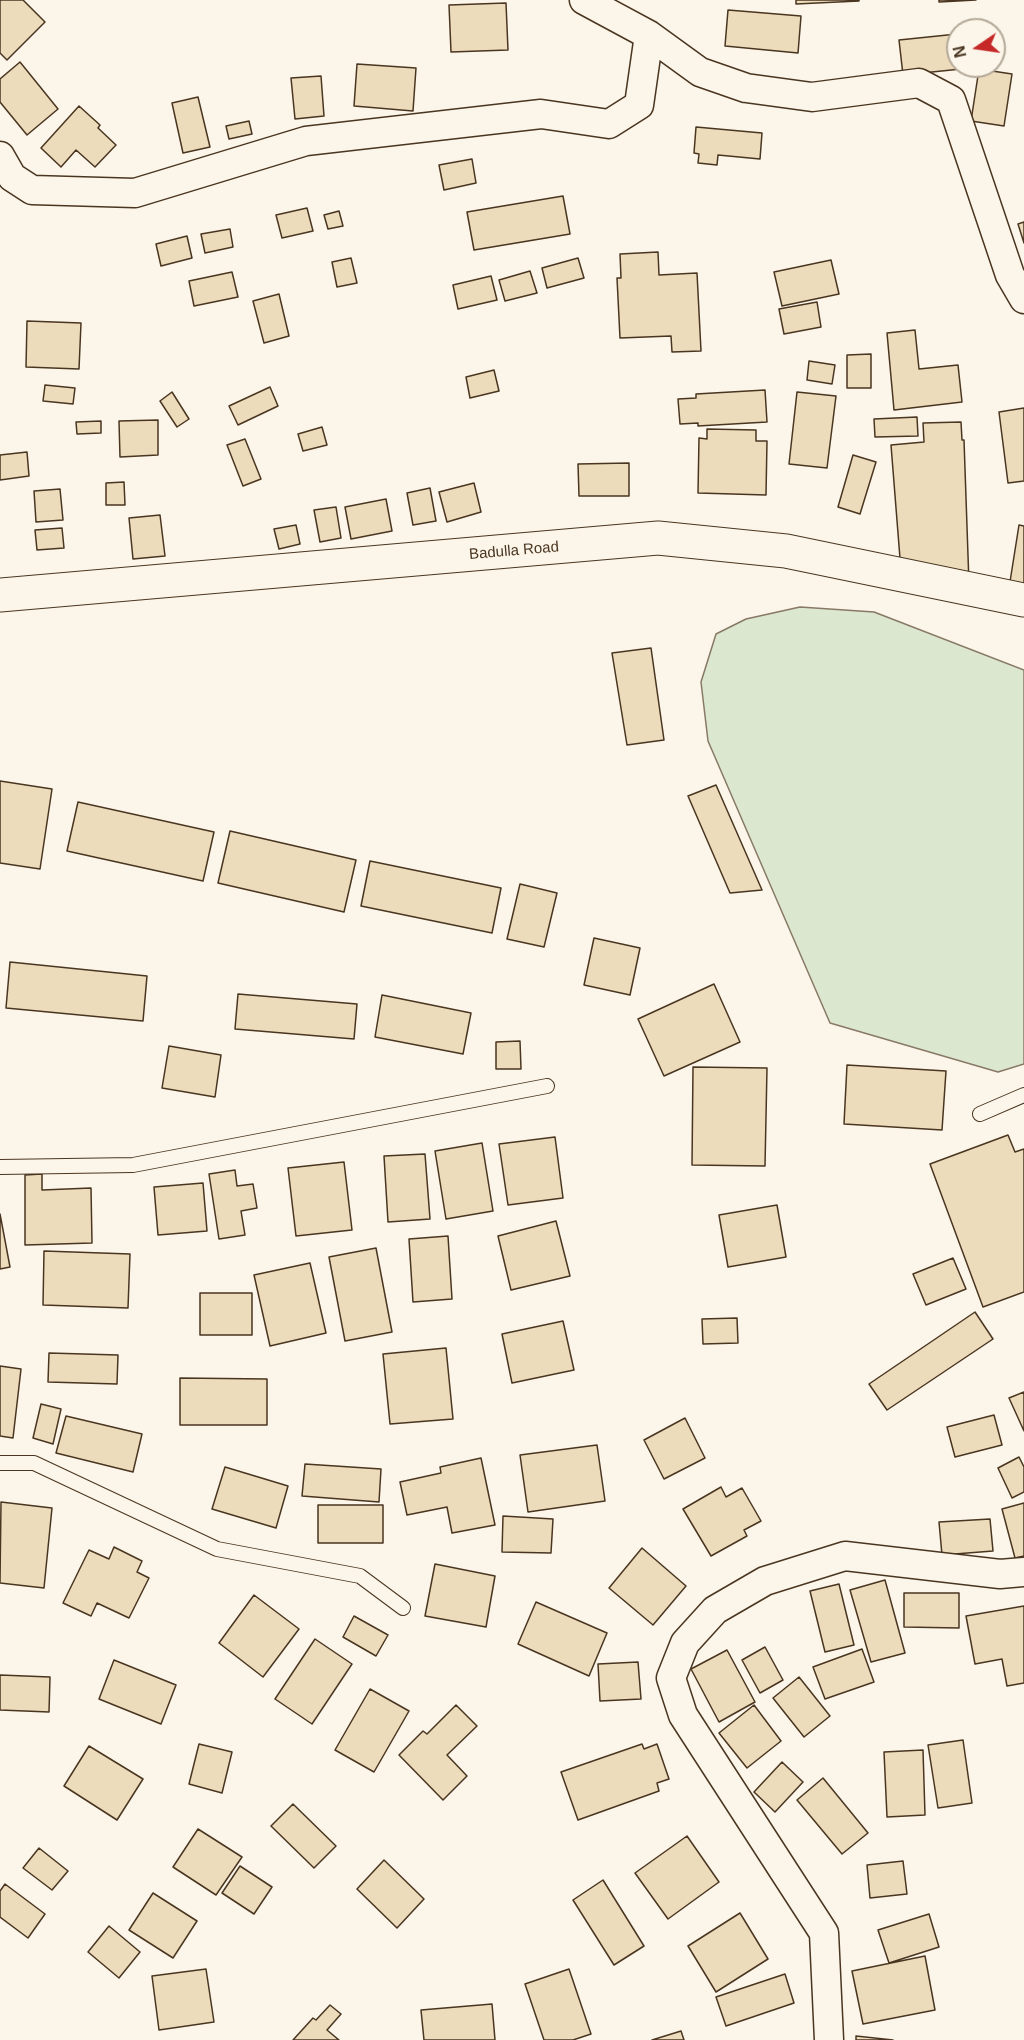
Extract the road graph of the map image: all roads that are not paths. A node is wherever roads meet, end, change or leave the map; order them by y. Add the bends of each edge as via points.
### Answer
1 (584, 0) edge
2 (649, 35) junction
3 (0, 156) edge
4 (1024, 298) edge
5 (0, 595) edge
6 (1024, 600) edge
7 (547, 1086) dead end
8 (1024, 1095) edge
9 (980, 1114) dead end
10 (0, 1167) edge
11 (0, 1463) edge
12 (1024, 1572) edge
13 (403, 1608) dead end
14 (829, 2040) edge

1 - 2 street
2 - 3 street via 639,105 609,124 541,114 306,141 135,193 32,190 12,177
2 - 4 street via 700,72 746,88 812,97 919,83 951,100 1010,275
5 - 6 highway, Badulla Road via 658,538 786,551
7 - 10 lane via 133,1165
8 - 9 lane
11 - 13 lane via 34,1463 217,1549 360,1576
12 - 14 street via 1000,1574 845,1556 765,1581 715,1610 685,1643 671,1678 683,1715 824,1933

